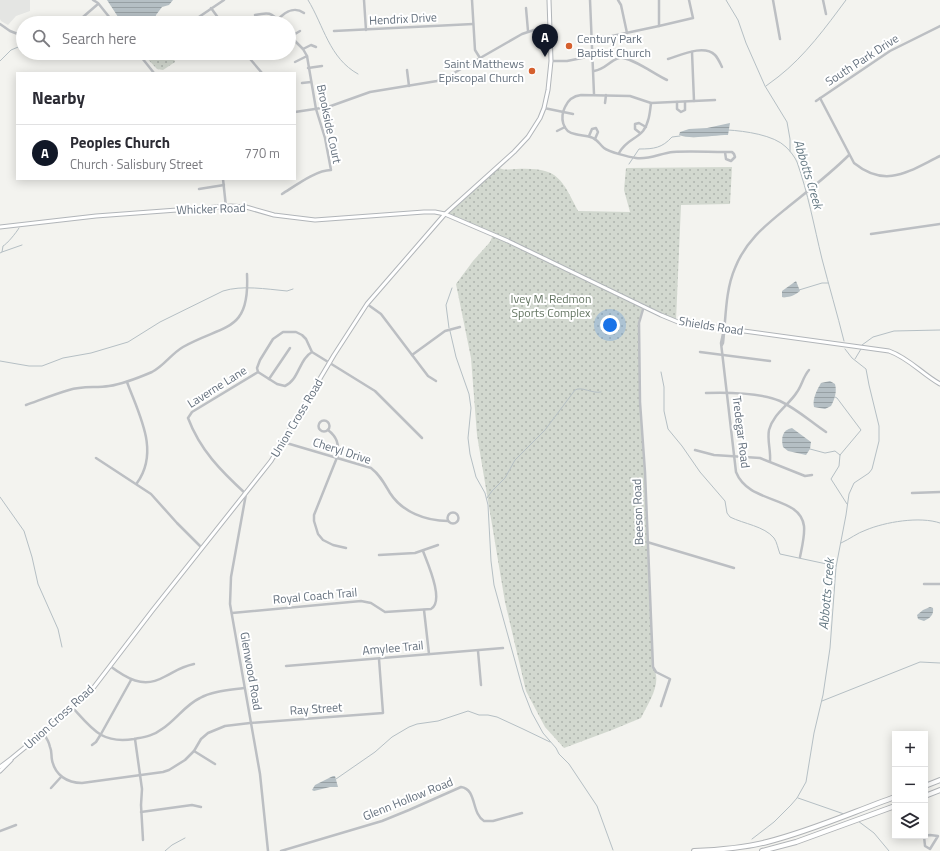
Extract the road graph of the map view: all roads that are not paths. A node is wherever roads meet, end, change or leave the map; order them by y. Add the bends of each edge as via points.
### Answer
1 (93, 0) edge
2 (224, 0) edge
3 (364, 0) edge
4 (472, 0) edge
5 (549, 0) edge
6 (591, 0) edge
7 (618, 0) edge
8 (659, 0) edge
9 (689, 0) edge
10 (773, 0) edge
11 (823, 0) edge
12 (98, 2) edge
13 (211, 8) junction
14 (526, 8) dead end
15 (304, 13) dead end
16 (826, 14) dead end
17 (255, 15) dead end
18 (83, 16) edge
19 (109, 16) edge
20 (200, 16) edge
21 (217, 16) edge
22 (274, 16) edge
23 (282, 16) edge
24 (0, 24) edge
25 (473, 24) junction
26 (659, 26) junction
27 (940, 26) edge
28 (551, 28) junction
29 (366, 30) junction
30 (334, 31) dead end
31 (528, 31) junction
32 (300, 32) dead end
33 (16, 33) edge
34 (627, 33) junction
35 (296, 34) edge
36 (592, 37) junction
37 (780, 39) dead end
38 (296, 43) edge
39 (316, 47) dead end
40 (303, 49) junction
41 (692, 52) junction
42 (307, 56) junction
43 (593, 56) junction
44 (480, 58) junction
45 (668, 59) dead end
46 (144, 60) edge
47 (251, 60) edge
48 (551, 61) junction
49 (295, 62) dead end
50 (322, 66) dead end
51 (722, 67) dead end
52 (308, 68) junction
53 (407, 70) dead end
54 (594, 71) junction
55 (153, 72) edge
56 (261, 72) edge
57 (667, 80) dead end
58 (311, 82) junction
59 (302, 83) dead end
60 (409, 86) junction
61 (594, 94) junction
62 (606, 95) junction
63 (820, 98) junction
64 (715, 100) dead end
65 (694, 101) junction
66 (816, 101) dead end
67 (605, 102) dead end
68 (677, 102) junction
69 (685, 102) junction
70 (651, 103) junction
71 (544, 108) junction
72 (316, 109) junction
73 (296, 112) edge
74 (562, 112) junction
75 (573, 114) dead end
76 (565, 127) junction
77 (646, 127) junction
78 (557, 131) dead end
79 (640, 133) junction
80 (588, 136) junction
81 (595, 139) junction
82 (725, 152) dead end
83 (620, 153) junction
84 (849, 155) junction
85 (940, 156) edge
86 (223, 180) edge
87 (224, 185) junction
88 (199, 189) dead end
89 (282, 194) dead end
90 (226, 207) junction
91 (446, 214) junction
92 (940, 224) edge
93 (0, 227) edge
94 (871, 234) dead end
95 (247, 274) dead end
96 (367, 304) junction
97 (644, 306) junction
98 (460, 326) dead end
99 (724, 329) junction
100 (290, 348) dead end
101 (312, 352) junction
102 (700, 352) dead end
103 (412, 355) junction
104 (722, 355) junction
105 (770, 361) dead end
106 (330, 362) junction
107 (809, 370) dead end
108 (258, 372) junction
109 (270, 380) junction
110 (436, 381) dead end
111 (127, 382) junction
112 (940, 384) edge
113 (727, 392) junction
114 (706, 393) dead end
115 (26, 405) dead end
116 (788, 405) junction
117 (328, 430) junction
118 (826, 432) dead end
119 (422, 438) dead end
120 (283, 442) junction
121 (696, 450) dead end
122 (734, 456) junction
123 (337, 457) junction
124 (96, 458) dead end
125 (770, 462) junction
126 (812, 475) dead end
127 (137, 483) junction
128 (940, 492) edge
129 (912, 493) dead end
130 (246, 494) junction
131 (448, 521) junction
132 (647, 542) junction
133 (438, 545) dead end
134 (202, 548) junction
135 (346, 548) dead end
136 (423, 551) junction
137 (379, 555) dead end
138 (800, 557) dead end
139 (734, 568) dead end
140 (924, 584) dead end
141 (940, 584) edge
142 (424, 610) junction
143 (232, 613) junction
144 (503, 648) dead end
145 (478, 650) junction
146 (429, 654) junction
147 (379, 659) junction
148 (194, 664) dead end
149 (110, 666) junction
150 (286, 666) dead end
151 (131, 680) junction
152 (481, 685) dead end
153 (244, 688) junction
154 (661, 706) dead end
155 (73, 708) junction
156 (250, 722) junction
157 (43, 733) junction
158 (101, 734) junction
159 (134, 739) junction
160 (92, 746) dead end
161 (194, 751) junction
162 (12, 758) junction
163 (216, 764) dead end
164 (0, 766) edge
165 (0, 771) edge
166 (140, 775) junction
167 (61, 777) junction
168 (940, 780) edge
169 (928, 785) edge
170 (51, 788) dead end
171 (940, 791) edge
172 (928, 795) edge
173 (892, 798) edge
174 (202, 806) dead end
175 (892, 807) edge
176 (141, 812) junction
177 (522, 813) dead end
178 (16, 825) dead end
179 (0, 831) edge
180 (939, 835) edge
181 (143, 840) dead end
182 (268, 851) edge
183 (281, 851) edge
184 (694, 851) edge
185 (762, 851) edge

1 - 12 street
2 - 13 street
3 - 29 street
4 - 25 street
5 - 28 main road, Union Cross Road
6 - 36 street
7 - 34 street
8 - 26 street
9 - 26 street via 693,18
10 - 37 street
11 - 16 street
12 - 18 street
12 - 19 street
13 - 20 street
13 - 21 street
14 - 31 street
15 - 23 street via 298,10 285,12
17 - 22 street via 269,13
24 - 33 street
25 - 29 street, Hendrix Drive
25 - 44 street via 475,50
26 - 34 street
27 - 63 street, South Park Drive via 890,51
28 - 31 street
28 - 48 main road, Union Cross Road
29 - 30 street, Hendrix Drive
31 - 44 street
32 - 35 street
34 - 36 street
36 - 43 street
38 - 40 street, Brookside Court
39 - 40 street via 311,45
40 - 42 street, Brookside Court
41 - 45 street
41 - 51 street via 710,52 716,56
41 - 65 street
42 - 49 street
42 - 52 street, Brookside Court
43 - 48 street
43 - 54 street
44 - 60 street via 448,77
46 - 55 street
47 - 56 street
48 - 71 main road, Union Cross Road
50 - 52 street
52 - 58 street, Brookside Court
53 - 60 street
54 - 57 street via 624,57
54 - 61 street
58 - 59 street
58 - 72 street, Brookside Court
60 - 72 street via 370,92
61 - 62 street
61 - 74 street via 572,98
62 - 67 street
62 - 70 street via 630,96
63 - 66 street, South Park Drive
63 - 84 street
64 - 65 street
65 - 69 street
68 - 69 street
68 - 69 street via 677,109 681,112 685,110
68 - 70 street
70 - 77 street
71 - 74 street
71 - 91 main road, Union Cross Road via 523,143
72 - 73 street
72 - 89 street, Brookside Court via 331,170 317,174
74 - 75 street
74 - 76 street
76 - 78 street
76 - 80 street via 573,134
77 - 79 street
77 - 79 street via 639,123 635,124 635,129
79 - 83 street via 622,148
80 - 81 street
80 - 81 street via 592,129 596,128 598,132
81 - 83 street via 607,150
82 - 83 street via 672,152 640,158
84 - 85 street via 862,170 886,177 899,176
84 - 99 street, Tredegar Road via 766,225 741,254 730,286
86 - 87 street
87 - 88 street
87 - 90 street
90 - 91 main road, Whicker Road via 246,207 274,215 315,220 430,212
90 - 93 main road, Whicker Road via 96,216
91 - 96 main road, Union Cross Road
91 - 97 main road, Shields Road
92 - 94 street
95 - 111 street via 248,290 245,304 234,322 183,347 152,372
96 - 103 street via 381,314
96 - 106 main road, Union Cross Road
97 - 99 main road, Shields Road via 678,322
97 - 132 street, Beeson Road via 639,323 639,371
98 - 103 street via 445,331
99 - 104 street, Tredegar Road
99 - 112 main road, Shields Road via 889,350
100 - 109 street
101 - 106 street
101 - 108 street via 302,335 296,332 283,332 273,339 266,350 258,365
101 - 109 street via 288,384 280,386
102 - 104 street
103 - 110 street via 428,376
104 - 105 street
104 - 113 street, Tredegar Road
106 - 119 street via 375,391
106 - 120 main road, Union Cross Road
107 - 116 street via 799,391
108 - 109 street
108 - 130 street, Laverne Lane via 188,416 207,454
111 - 115 street via 69,390
111 - 127 street via 148,442 147,460
113 - 114 street
113 - 116 street via 769,398
113 - 122 street, Tredegar Road
116 - 118 street
116 - 125 street via 771,425
117 - 117 street via 329,422 320,421 320,430
117 - 123 street via 338,442
120 - 123 street, Cheryl Drive
120 - 130 main road, Union Cross Road
121 - 122 street
122 - 125 street via 760,458
122 - 138 street, Tredegar Road via 736,472 744,485 754,492 790,506 800,515 804,528
123 - 131 street, Cheryl Drive via 371,468 380,475 397,502 408,511 427,518
123 - 135 street via 314,515 314,521 323,540
124 - 127 street
125 - 126 street via 805,476
127 - 134 street via 158,500
128 - 129 street
130 - 134 main road, Union Cross Road
130 - 143 street, Glenwood Road via 230,577
131 - 131 street via 456,523 459,517 456,513 451,513 447,517
132 - 139 street
132 - 154 street, Beeson Road via 653,667 656,672 670,678
133 - 136 street
134 - 149 main road, Union Cross Road
136 - 137 street
136 - 142 street via 433,577 436,596 434,607
140 - 141 street
142 - 143 street, Royal Coach Trail via 385,612 371,603 361,601
142 - 146 street
143 - 153 street, Glenwood Road
144 - 145 street, Amylee Trail
145 - 146 street, Amylee Trail
145 - 152 street
146 - 147 street, Amylee Trail
147 - 150 street, Amylee Trail
147 - 156 street, Ray Street via 382,713
148 - 151 street via 156,680
149 - 151 street
149 - 155 main road, Union Cross Road
151 - 158 street
153 - 156 street, Glenwood Road
153 - 159 street via 203,696 189,704 158,732
155 - 157 main road, Union Cross Road
155 - 158 street via 90,727
156 - 161 street, Ray Street via 225,726 213,731 201,739
156 - 182 street, Glenwood Road via 260,774
157 - 162 main road, Union Cross Road
157 - 167 street via 50,746 54,766
158 - 159 street via 115,740
158 - 160 street
159 - 166 street
161 - 163 street
161 - 166 street, Ray Street via 168,770
162 - 164 main road, Union Cross Road
162 - 165 main road, Union Cross Road
166 - 167 street, Ray Street via 82,783 71,782
166 - 176 street
167 - 170 street
168 - 169 highway
171 - 172 highway
173 - 184 highway via 767,842
174 - 176 street
175 - 185 highway via 796,842
176 - 181 street
177 - 183 street, Glenn Hollow Road via 484,821 477,814 470,792 461,787 396,816
178 - 179 street
180 - 180 street via 924,836 926,847 930,849

